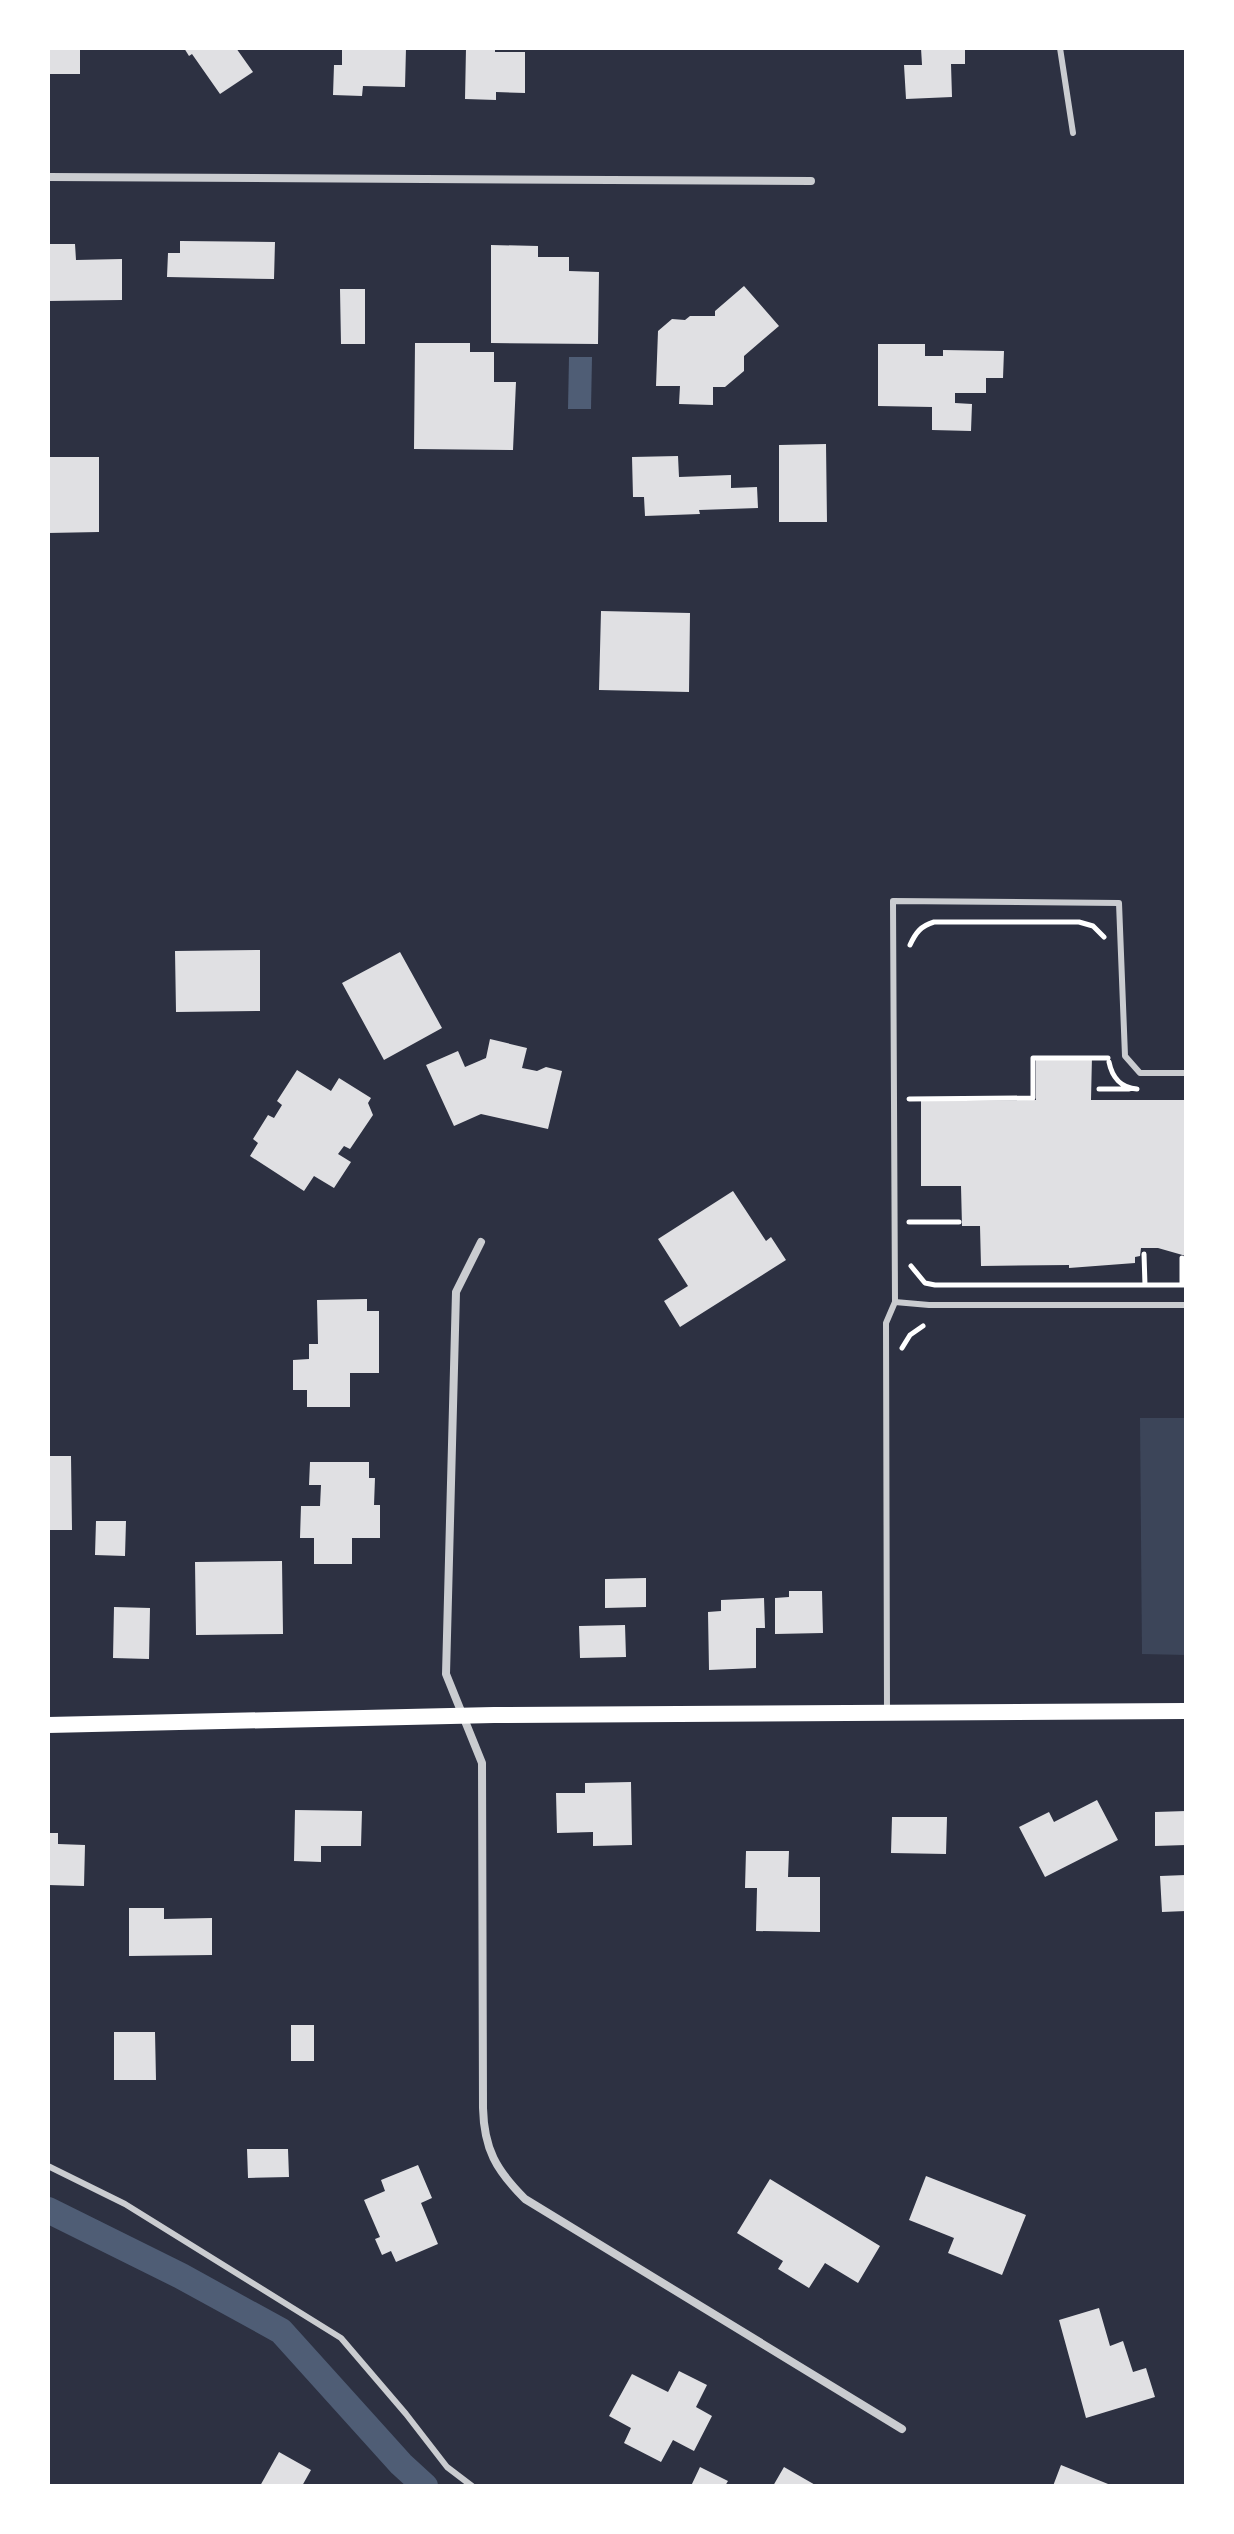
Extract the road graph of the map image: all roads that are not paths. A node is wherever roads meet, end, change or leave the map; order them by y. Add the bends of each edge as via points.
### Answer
1 (1060, 48) edge
2 (1073, 133) dead end
3 (48, 177) edge
4 (811, 181) dead end
5 (1186, 1073) edge
6 (481, 1242) dead end
7 (895, 1302) junction
8 (1186, 1305) edge
9 (1186, 1711) edge
10 (887, 1712) junction
11 (464, 1715) junction
12 (48, 1725) edge
13 (48, 2166) edge
14 (902, 2429) dead end
15 (472, 2486) edge

1 - 2 lane
3 - 4 street
5 - 7 lane via 1140,1073 1125,1056 1119,903 893,901
6 - 11 street via 456,1292 446,1674
7 - 8 lane
7 - 10 lane via 886,1323
9 - 10 main road
10 - 11 main road
11 - 12 main road
11 - 14 street via 482,1763 483,2108 492,2158 525,2199
13 - 15 lane via 125,2204 341,2338 447,2467

